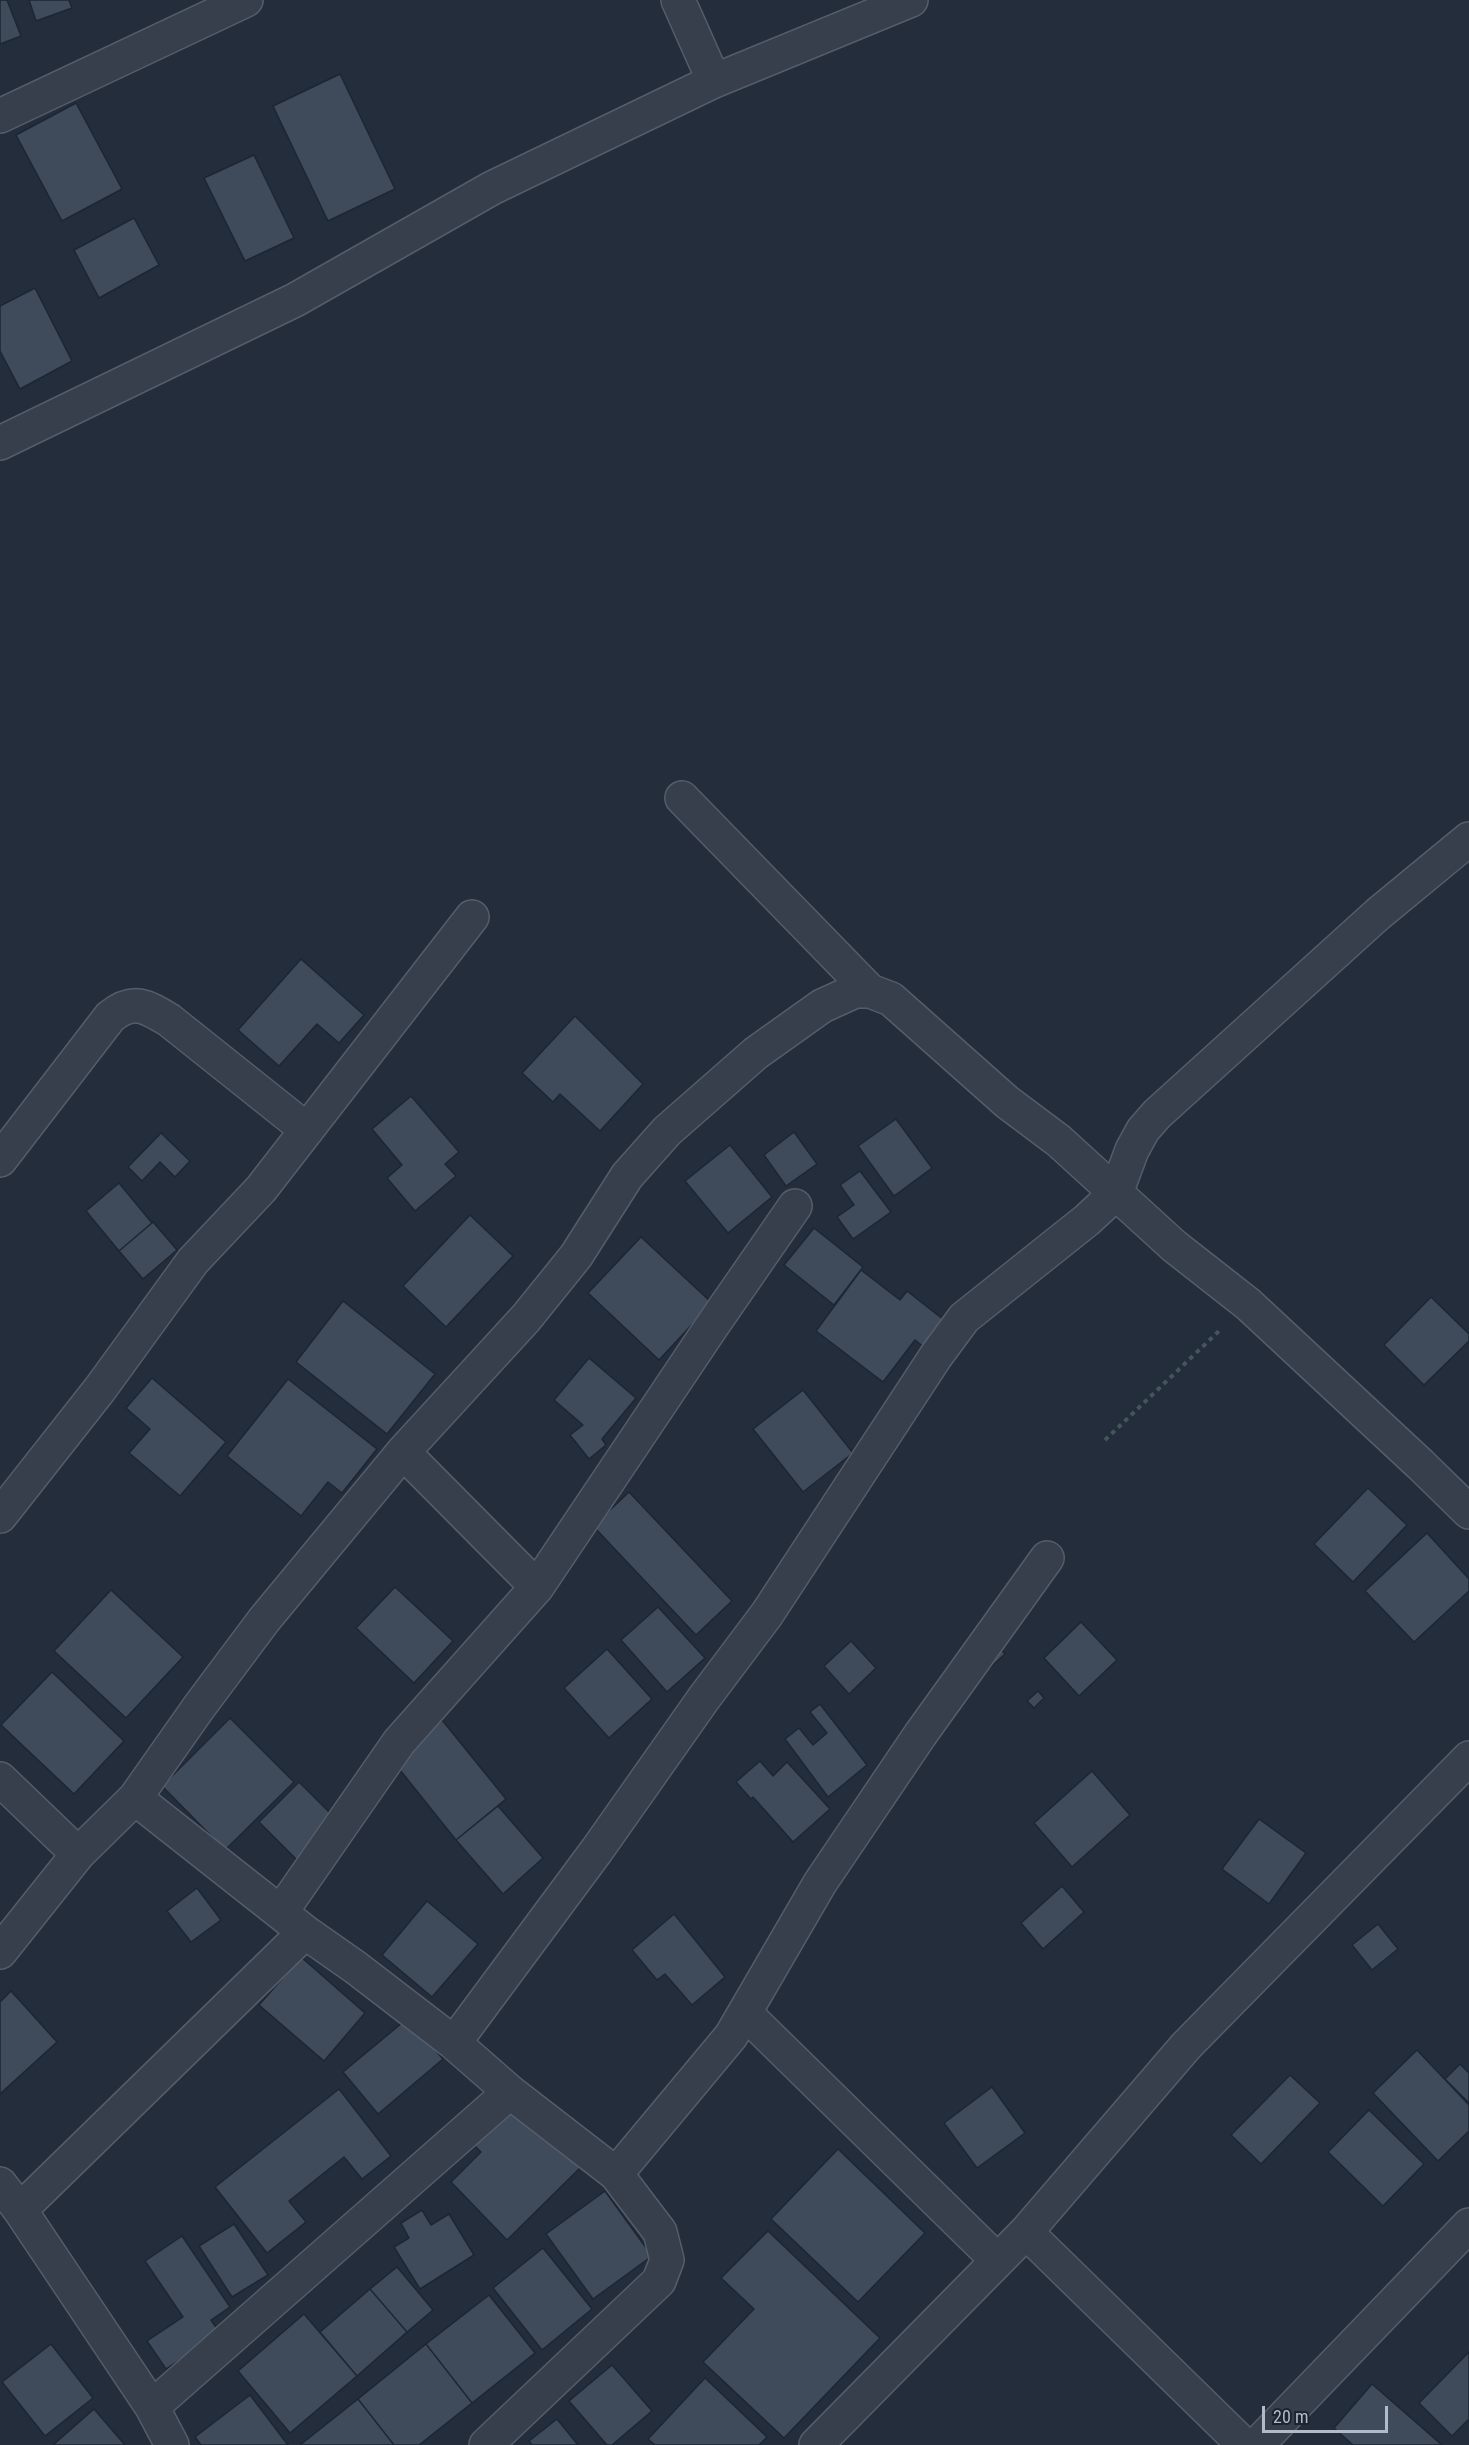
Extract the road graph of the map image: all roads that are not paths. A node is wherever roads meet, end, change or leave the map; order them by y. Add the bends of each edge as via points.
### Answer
1 (246, 0) edge
2 (678, 0) edge
3 (910, 0) edge
4 (714, 81) junction
5 (0, 116) edge
6 (3, 435) edge
7 (682, 798) dead end
8 (1469, 839) edge
9 (472, 916) dead end
10 (870, 991) junction
11 (306, 1130) junction
12 (0, 1160) edge
13 (1116, 1193) junction
14 (795, 1206) dead end
15 (403, 1452) junction
16 (1469, 1512) edge
17 (0, 1516) edge
18 (1047, 1558) dead end
19 (537, 1587) junction
20 (1469, 1758) edge
21 (0, 1779) edge
22 (135, 1798) junction
23 (78, 1854) junction
24 (293, 1922) junction
25 (0, 1952) edge
26 (745, 2013) junction
27 (454, 2043) junction
28 (510, 2092) junction
29 (616, 2174) junction
30 (0, 2184) edge
31 (21, 2210) junction
32 (1469, 2225) edge
33 (1026, 2232) junction
34 (998, 2260) junction
35 (152, 2407) junction
36 (172, 2445) edge
37 (486, 2445) edge
38 (816, 2445) edge
39 (1244, 2445) edge
40 (1257, 2445) edge

1 - 5 street
2 - 4 street
3 - 4 street
4 - 6 street via 492,188 295,300
7 - 10 street
8 - 13 street via 1378,914 1157,1114 1132,1150
9 - 11 street
10 - 13 street via 891,999
10 - 15 street via 855,991 822,1006 756,1053 667,1131 627,1176 576,1256 526,1318
11 - 12 street via 169,1020 134,1004 110,1017
11 - 17 street via 261,1189 193,1261 100,1389
13 - 16 street via 1174,1246 1248,1304
13 - 27 street via 964,1318 767,1614
14 - 19 street
15 - 19 street
15 - 22 street via 264,1620
18 - 26 street via 826,1873
19 - 24 street via 399,1742
20 - 33 street via 1186,2046
21 - 23 street
22 - 23 street
22 - 24 street
23 - 25 street
24 - 27 street
24 - 31 street
26 - 29 street via 731,2036
26 - 34 street
27 - 28 street
28 - 29 street
28 - 35 street
29 - 37 street via 660,2232 667,2259 659,2280
30 - 31 street
31 - 35 street
32 - 40 street
33 - 34 street
33 - 39 street
34 - 38 street
35 - 36 street

